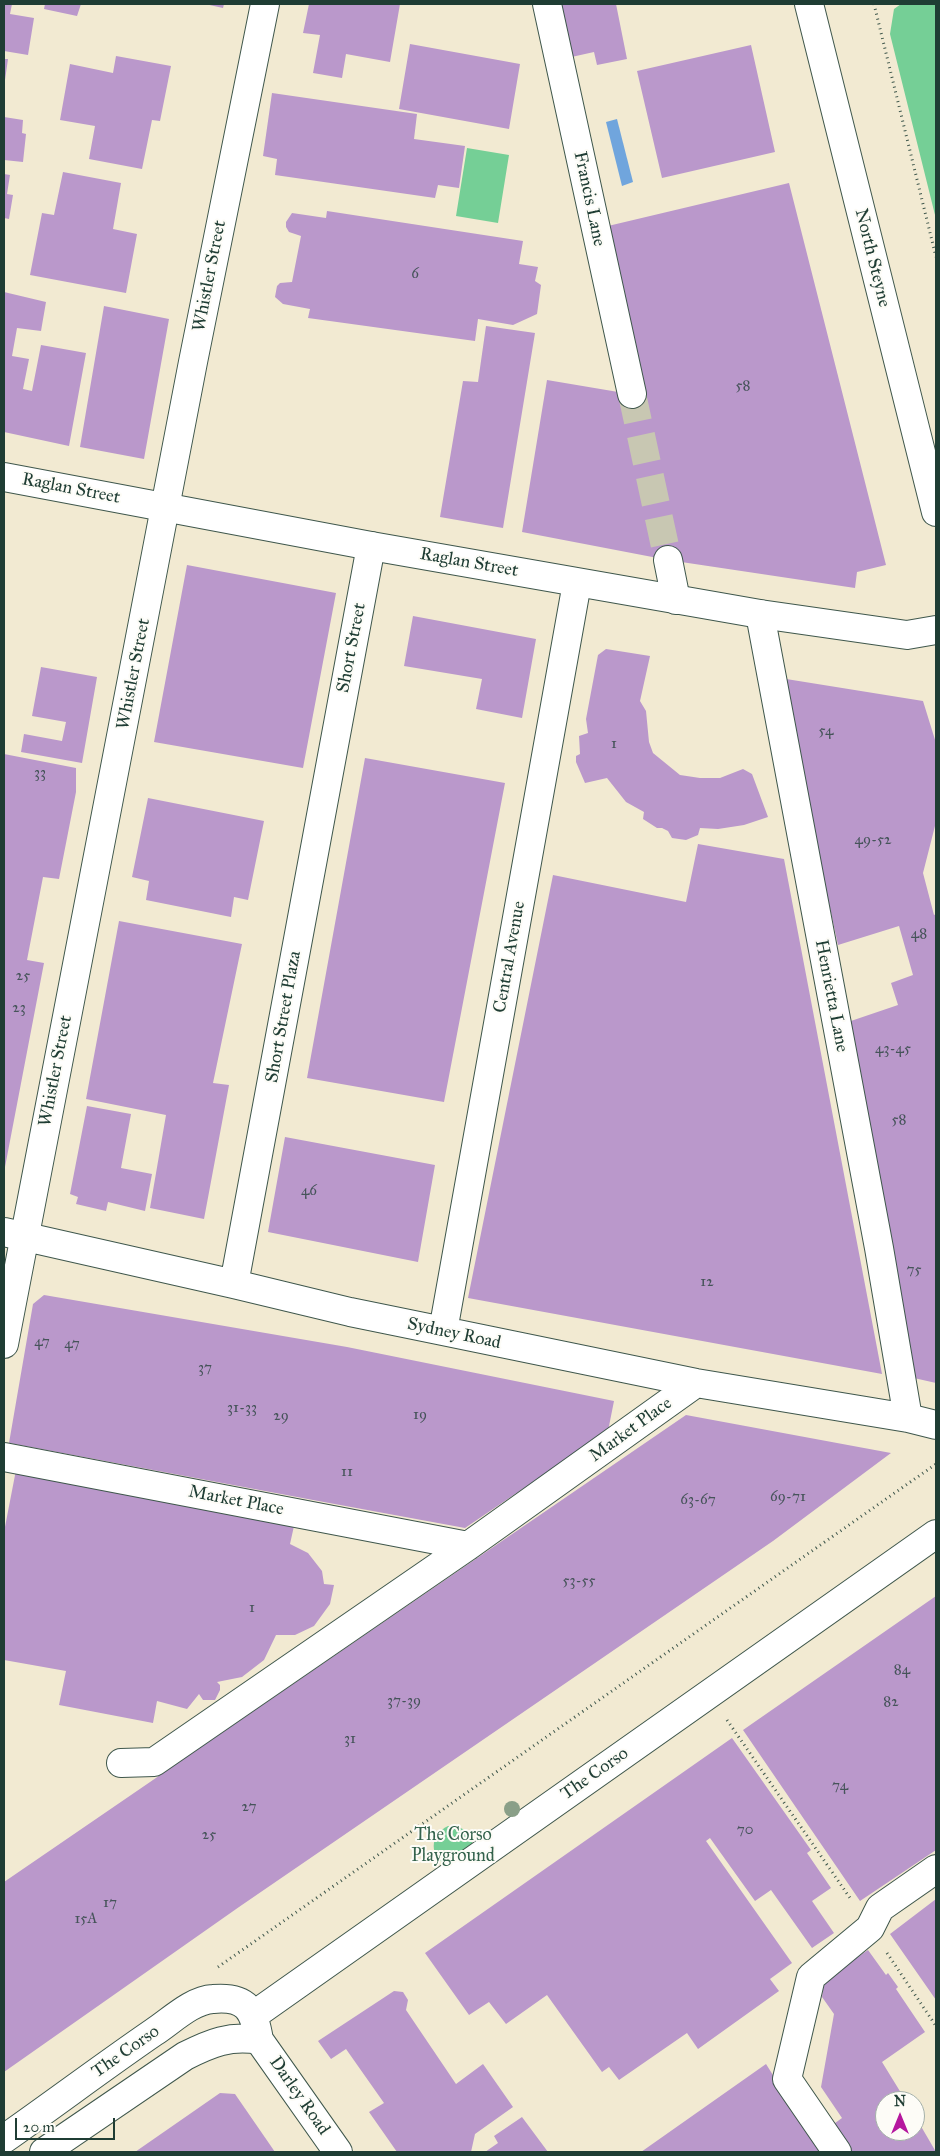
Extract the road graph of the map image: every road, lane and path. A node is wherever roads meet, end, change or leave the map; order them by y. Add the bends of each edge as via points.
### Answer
1 (265, 4) edge
2 (546, 4) edge
3 (809, 4) edge
4 (874, 4) edge
5 (936, 257) edge
6 (632, 394) tunnel mouth
7 (4, 477) edge
8 (166, 508) junction
9 (936, 512) edge
10 (371, 546) junction
11 (668, 560) tunnel mouth
12 (577, 582) junction
13 (676, 600) junction
14 (760, 614) junction
15 (936, 630) edge
16 (333, 750) joint
17 (14, 1234) edge
18 (234, 1284) junction
19 (443, 1331) junction
20 (4, 1344) edge
21 (696, 1383) junction
22 (908, 1418) junction
23 (936, 1425) edge
24 (4, 1457) edge
25 (936, 1464) edge
26 (936, 1534) edge
27 (468, 1546) junction
28 (706, 1694) junction
29 (121, 1763) dead end
30 (936, 1869) edge
31 (870, 1928) junction
32 (217, 1968) dead end
33 (936, 2026) edge
34 (256, 2028) junction
35 (4, 2139) edge
36 (44, 2152) edge
37 (338, 2152) edge
38 (837, 2152) edge

1 - 8 street, Whistler Street
2 - 6 street, Francis Lane
3 - 9 street, North Steyne
4 - 5 path
7 - 8 street, Raglan Street
8 - 10 street, Raglan Street
8 - 17 street, Whistler Street
10 - 12 street, Raglan Street
10 - 16 street, Short Street
11 - 13 street
12 - 13 street, Raglan Street
12 - 19 street, Central Avenue
13 - 14 street, Raglan Street
14 - 15 street, Raglan Street via 907,635
14 - 22 street, Henrietta Lane
16 - 18 street, Short Street Plaza
17 - 18 street, Sydney Road
17 - 20 street, Whistler Street
18 - 19 street, Sydney Road
19 - 21 street, Sydney Road
21 - 22 street, Sydney Road
21 - 27 street, Market Place
22 - 23 street, Sydney Road
24 - 27 street, Market Place
25 - 32 path
26 - 28 street, The Corso
27 - 29 street, Market Place via 154,1762
28 - 31 path via 738,1733
28 - 34 street, The Corso
30 - 31 street via 880,1908
31 - 33 path
31 - 38 street via 810,1977 787,2079
34 - 35 street, The Corso via 246,2006 234,2000 211,1999 193,2005
34 - 36 street, The Corso via 243,2038 206,2045 185,2056
34 - 37 street, Darley Road

